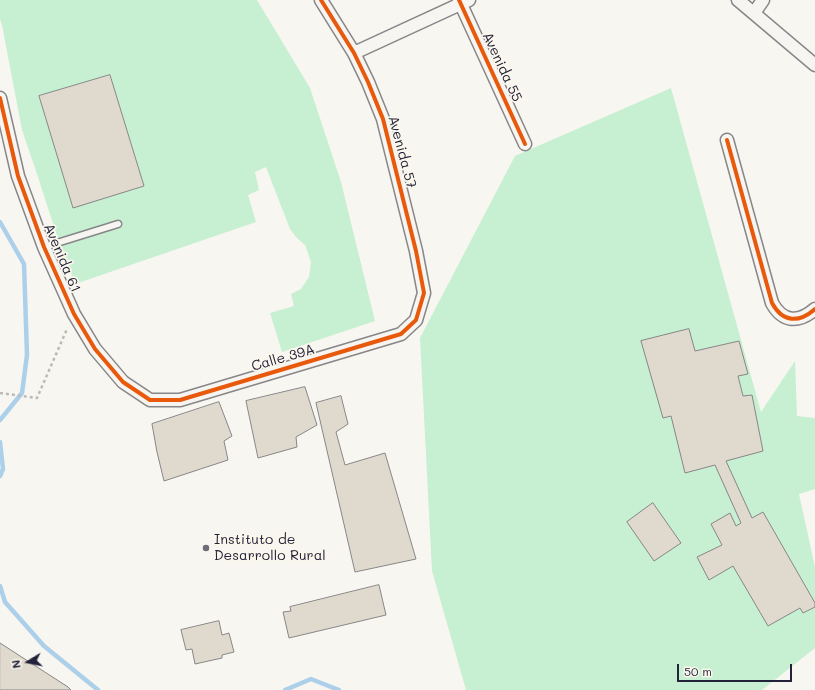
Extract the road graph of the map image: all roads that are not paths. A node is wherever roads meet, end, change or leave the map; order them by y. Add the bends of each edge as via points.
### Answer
1 (322, 0) edge
2 (738, 0) edge
3 (764, 0) edge
4 (463, 1) edge
5 (754, 13) junction
6 (354, 53) junction
7 (815, 65) edge
8 (0, 98) edge
9 (727, 140) dead end
10 (525, 144) dead end
11 (118, 224) dead end
12 (44, 247) junction
13 (815, 309) edge
14 (416, 320) joint
15 (150, 400) joint

1 - 6 street, Avenida 57
2 - 5 street
3 - 5 street
4 - 6 street
4 - 10 street, Avenida 55
5 - 7 street
6 - 14 street, Avenida 57 via 383,119 416,251 424,293
8 - 12 street, Avenida 61 via 18,176
9 - 13 street via 775,309 783,316 796,319 807,316
11 - 12 lane
12 - 15 street, Avenida 61 via 74,314 95,349 123,382
14 - 15 street, Calle 39A via 402,334 180,400

